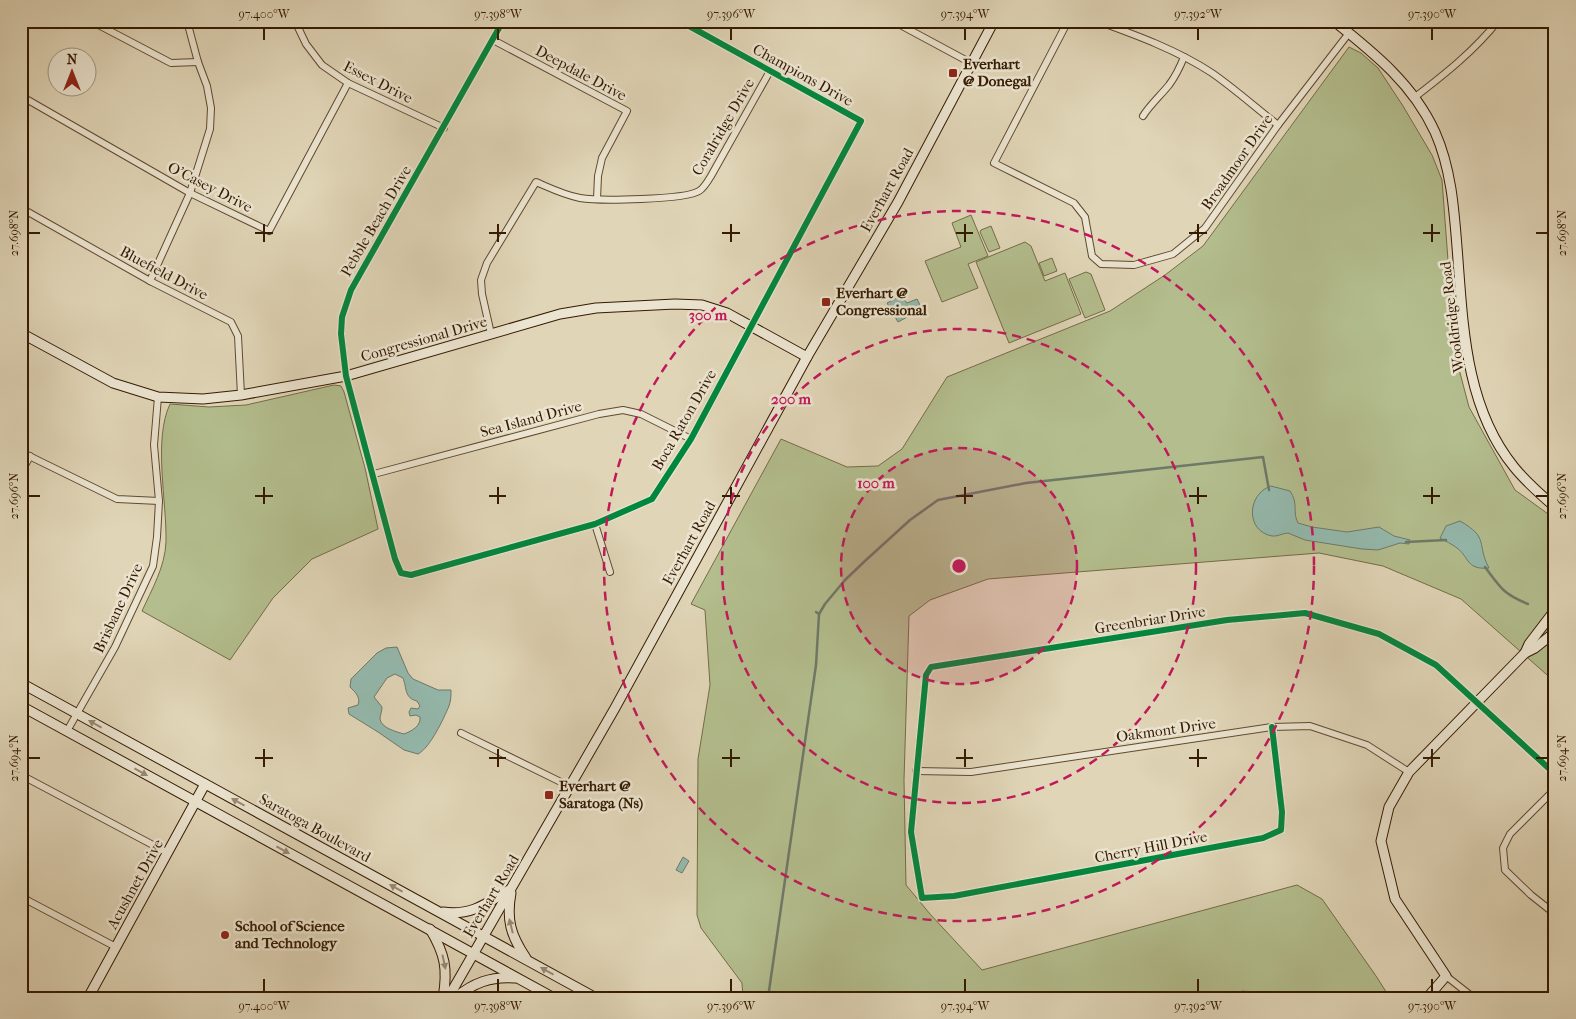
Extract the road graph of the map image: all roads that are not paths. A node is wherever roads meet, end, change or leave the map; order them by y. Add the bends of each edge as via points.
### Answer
1 (91, 21) edge
2 (187, 21) edge
3 (294, 21) edge
4 (503, 21) edge
5 (893, 21) edge
6 (994, 21) edge
7 (1068, 21) edge
8 (1097, 21) edge
9 (1334, 21) edge
10 (1498, 21) edge
11 (684, 22) edge
12 (1348, 33) junction
13 (493, 40) junction
14 (1184, 57) junction
15 (198, 62) junction
16 (971, 63) junction
17 (770, 71) junction
18 (348, 83) junction
19 (21, 96) edge
20 (1415, 97) junction
21 (1143, 116) dead end
22 (861, 121) joint
23 (1278, 125) junction
24 (444, 128) junction
25 (190, 193) junction
26 (597, 199) junction
27 (21, 208) edge
28 (150, 281) junction
29 (751, 326) junction
30 (21, 333) edge
31 (491, 334) junction
32 (807, 357) junction
33 (346, 376) junction
34 (241, 396) junction
35 (158, 397) junction
36 (691, 439) junction
37 (21, 452) edge
38 (30, 456) junction
39 (21, 473) edge
40 (374, 474) junction
41 (159, 501) junction
42 (1555, 507) edge
43 (595, 524) junction
44 (610, 572) dead end
45 (401, 573) joint
46 (1555, 610) edge
47 (1555, 632) edge
48 (1525, 653) junction
49 (21, 683) edge
50 (1478, 702) junction
51 (21, 706) edge
52 (77, 714) junction
53 (1272, 727) junction
54 (67, 731) junction
55 (461, 733) dead end
56 (916, 771) junction
57 (1409, 772) junction
58 (1555, 774) edge
59 (21, 775) edge
60 (206, 784) junction
61 (571, 787) junction
62 (1555, 788) edge
63 (195, 802) junction
64 (168, 853) junction
65 (512, 888) junction
66 (24, 898) edge
67 (922, 898) joint
68 (21, 910) edge
69 (438, 911) junction
70 (1555, 914) edge
71 (429, 929) junction
72 (484, 936) junction
73 (116, 947) junction
74 (473, 953) junction
75 (528, 960) junction
76 (1446, 976) junction
77 (517, 978) junction
78 (88, 998) edge
79 (443, 998) edge
80 (448, 998) edge
81 (455, 998) edge
82 (554, 998) edge
83 (596, 998) edge
84 (1428, 998) edge
85 (1474, 998) edge

1 - 15 street via 171,64
2 - 15 street
3 - 18 street, Essex Drive via 322,65
4 - 13 street
5 - 16 street
6 - 16 main road, Everhart Road
7 - 23 street, Broadmoor Drive via 994,163 1074,203 1085,216 1092,256 1101,264 1134,265 1173,254 1205,228
8 - 14 street
9 - 12 main road, Wooldridge Road
10 - 20 street via 1457,64
11 - 17 street, Champions Drive
12 - 20 main road, Wooldridge Road via 1373,53
12 - 23 street, Broadmoor Drive
13 - 24 street, Pebble Beach Drive
13 - 26 street, Deepdale Drive via 627,111 602,158
14 - 21 street via 1175,77
14 - 23 street via 1211,73
15 - 25 street via 211,108 210,129
16 - 32 main road, Everhart Road via 898,202
17 - 22 street, Champions Drive
17 - 26 street, Coralridge Drive via 711,176 699,191 674,197
18 - 24 street, Essex Drive
18 - 25 street, O'Casey Drive via 269,231
19 - 25 street, O'Casey Drive
20 - 42 main road, Wooldridge Road via 1442,150 1450,181 1464,330 1475,388 1485,417 1513,466
22 - 29 street, Boca Raton Drive
24 - 33 street, Pebble Beach Drive via 351,290 342,317 341,334
25 - 28 street
26 - 31 street, Coralridge Drive via 560,193 536,182 487,263 481,280
27 - 28 street, Bluefield Drive
28 - 34 street, Bluefield Drive via 231,322 238,336
29 - 31 main road, Congressional Drive via 702,305 675,304 596,308
29 - 32 main road, Congressional Drive
29 - 36 street, Boca Raton Drive
30 - 35 main road, Congressional Drive via 113,383
31 - 33 main road, Congressional Drive
32 - 61 main road, Everhart Road
33 - 34 main road, Congressional Drive
33 - 40 street, Pebble Beach Drive
34 - 35 main road, Congressional Drive via 203,399
35 - 41 street, Brisbane Drive via 154,445
36 - 40 street, Sea Island Drive via 641,414 623,410
36 - 43 street, Boca Raton Drive via 652,499
37 - 38 street
38 - 39 street
38 - 41 street via 117,499
40 - 45 street, Pebble Beach Drive
41 - 52 street, Brisbane Drive via 153,566 115,647
43 - 44 street
43 - 45 street, Boca Raton Drive via 411,575
46 - 48 main road
47 - 48 main road
48 - 50 main road
49 - 52 main road, Saratoga Boulevard
50 - 56 street, Greenbriar Drive via 1436,665 1379,634 1305,614 1228,620 931,667 926,675
50 - 57 main road
50 - 58 street, Greenbriar Drive
51 - 54 main road
52 - 54 street, Brisbane Drive
60 -> 52 main road, Saratoga Boulevard
53 - 56 street, Oakmont Drive via 971,772
53 - 57 street, Oakmont Drive via 1310,726 1367,745
53 - 67 street, Cherry Hill Drive via 1282,812 1281,830 1263,838 954,896
54 -> 63 main road
55 - 61 street
56 - 67 street, Greenbriar Drive via 911,832
57 - 76 main road via 1389,807 1382,842 1396,899
59 - 64 street
60 - 63 main road, Acushnet Drive
69 -> 60 main road, Saratoga Boulevard
61 - 65 main road, Everhart Road
62 - 70 street via 1510,834 1503,848 1505,870
63 - 64 main road, Acushnet Drive
63 -> 71 main road
64 - 73 main road, Acushnet Drive
65 - 69 main road via 474,910 461,913
65 - 72 main road, Everhart Road
75 -> 65 main road via 511,929 508,912
66 - 68 street
66 - 73 street
69 - 72 main road, Saratoga Boulevard
71 - 74 main road
71 -> 79 main road via 446,968
72 - 74 main road, Everhart Road
72 - 75 main road, Saratoga Boulevard
73 - 78 main road, Acushnet Drive
74 - 77 main road
74 - 80 main road, Everhart Road
83 -> 75 main road, Saratoga Boulevard
76 - 84 main road
76 - 85 street
77 - 81 main road via 481,981
77 - 82 main road

